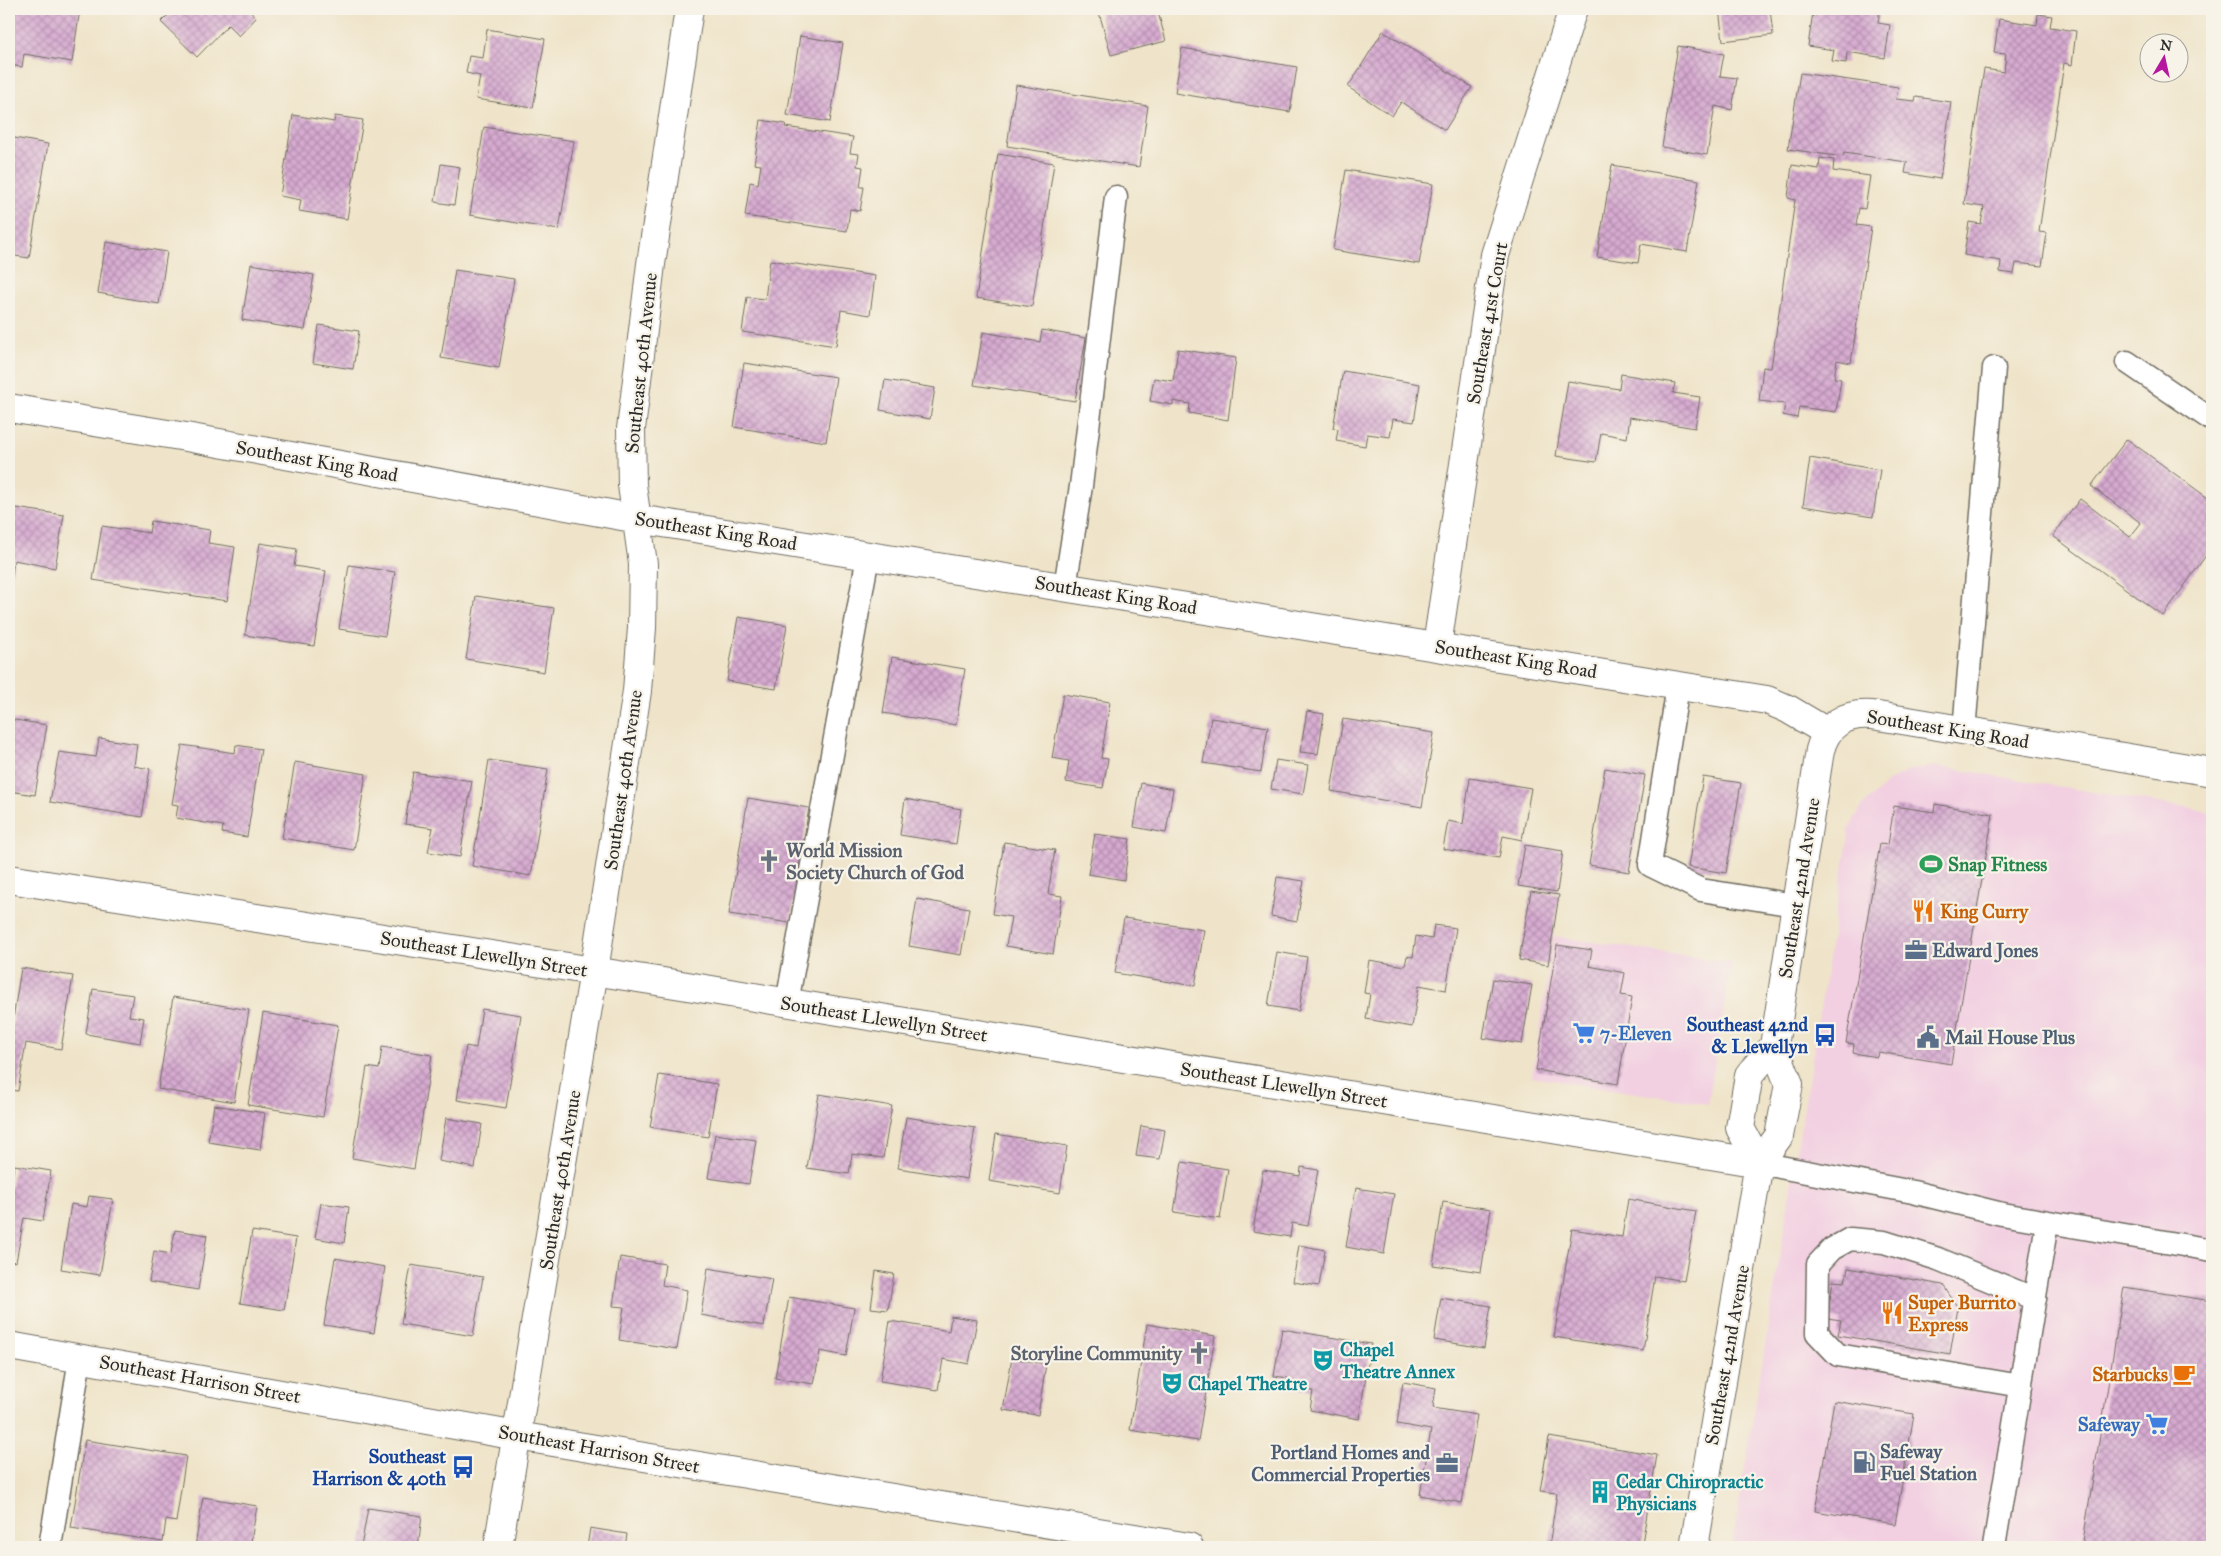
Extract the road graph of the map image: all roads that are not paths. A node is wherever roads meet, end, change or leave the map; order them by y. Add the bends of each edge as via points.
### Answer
1 (689, 9) edge
2 (1573, 9) edge
3 (1116, 197) dead end
4 (2127, 362) dead end
5 (1994, 368) dead end
6 (9, 408) edge
7 (2212, 420) edge
8 (638, 519) junction
9 (868, 556) junction
10 (1066, 587) junction
11 (1437, 646) junction
12 (1678, 686) junction
13 (1964, 731) junction
14 (1827, 732) junction
15 (2212, 772) edge
16 (9, 879) edge
17 (1796, 905) junction
18 (594, 971) junction
19 (788, 1003) junction
20 (1774, 1046) junction
21 (1759, 1163) junction
22 (2047, 1223) junction
23 (2212, 1250) edge
24 (2035, 1299) junction
25 (9, 1346) edge
26 (80, 1358) junction
27 (2021, 1386) junction
28 (517, 1436) junction
29 (50, 1547) edge
30 (498, 1547) edge
31 (1189, 1547) edge
32 (1694, 1547) edge
33 (1994, 1547) edge

1 - 8 street, Southeast 40th Avenue via 651,264 631,429 632,485
2 - 11 street, Southeast 41st Court via 1495,255
3 - 10 lane
4 - 7 lane
5 - 13 lane
6 - 8 street, Southeast King Road
8 - 9 street, Southeast King Road
8 - 18 street, Southeast 40th Avenue via 643,592 637,691
9 - 10 street, Southeast King Road
9 - 19 lane
10 - 11 street, Southeast King Road
11 - 12 street, Southeast King Road
12 - 14 street, Southeast King Road via 1767,700
12 - 17 lane via 1650,865 1701,890
13 - 14 street, Southeast King Road via 1865,714 1838,722
13 - 15 street, Southeast King Road
14 - 17 street, Southeast 42nd Avenue via 1820,750
16 - 18 street, Southeast Llewellyn Street
17 - 20 street, Southeast 42nd Avenue
18 - 19 street, Southeast Llewellyn Street
18 - 28 street, Southeast 40th Avenue
19 - 21 street, Southeast Llewellyn Street
20 - 21 street, Southeast 42nd Avenue via 1789,1084 1779,1136
20 - 21 street via 1748,1075 1740,1128
21 - 22 lane via 1914,1192
21 - 32 street, Southeast 42nd Avenue
22 - 23 lane
22 - 24 lane
24 - 27 lane
24 - 27 lane via 1938,1259 1884,1242 1850,1239 1832,1249 1818,1264 1817,1334 1838,1355
25 - 26 street, Southeast Harrison Street
26 - 28 street, Southeast Harrison Street
26 - 29 lane
27 - 33 lane
28 - 30 street, Southeast 40th Avenue
28 - 31 street, Southeast Harrison Street

